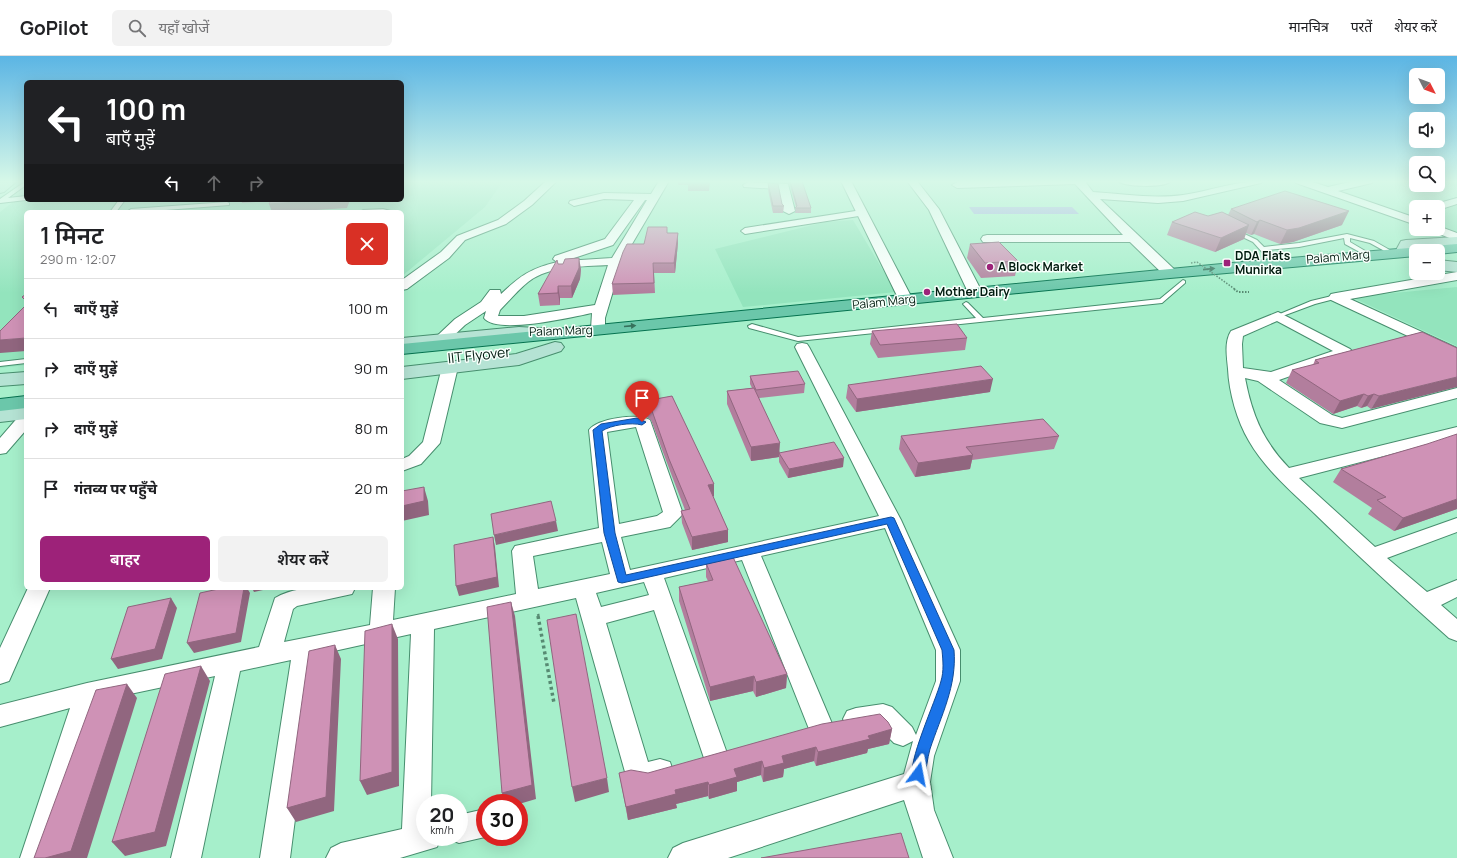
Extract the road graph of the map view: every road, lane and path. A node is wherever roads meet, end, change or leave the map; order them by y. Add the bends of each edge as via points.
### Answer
1 (508, 218) edge
2 (629, 218) edge
3 (637, 218) edge
4 (827, 218) edge
5 (865, 218) edge
6 (938, 218) edge
7 (1114, 218) edge
8 (1227, 228) edge
9 (745, 231) dead end
10 (1445, 232) edge
11 (1347, 236) junction
12 (1457, 237) edge
13 (1133, 238) junction
14 (987, 239) dead end
15 (1457, 241) edge
16 (1457, 248) edge
17 (1262, 249) junction
18 (1397, 252) junction
19 (1369, 255) junction
20 (1457, 257) edge
21 (1445, 258) edge
22 (616, 261) junction
23 (1409, 262) edge
24 (1191, 263) dead end
25 (1275, 263) junction
26 (1445, 266) edge
27 (1457, 267) edge
28 (1457, 276) edge
29 (1177, 277) junction
30 (404, 285) edge
31 (1249, 292) dead end
32 (1336, 296) junction
33 (971, 298) junction
34 (906, 300) junction
35 (601, 308) junction
36 (1278, 316) junction
37 (981, 319) junction
38 (752, 326) junction
39 (598, 329) junction
40 (1419, 335) junction
41 (442, 339) junction
42 (552, 340) junction
43 (1397, 340) edge
44 (802, 347) dead end
45 (1360, 349) edge
46 (1345, 352) junction
47 (1457, 354) edge
48 (406, 356) edge
49 (24, 361) edge
50 (0, 364) edge
51 (450, 367) junction
52 (1235, 371) junction
53 (1263, 377) junction
54 (24, 378) edge
55 (0, 380) edge
56 (24, 389) edge
57 (0, 391) edge
58 (1457, 393) edge
59 (24, 402) edge
60 (0, 405) edge
61 (24, 413) edge
62 (0, 416) edge
63 (24, 421) edge
64 (1457, 432) edge
65 (0, 449) edge
66 (404, 464) edge
67 (1286, 475) junction
68 (891, 520) junction
69 (1457, 525) edge
70 (610, 533) junction
71 (749, 552) junction
72 (1371, 556) junction
73 (652, 573) junction
74 (622, 579) junction
75 (584, 588) junction
76 (1457, 588) edge
77 (38, 590) edge
78 (334, 590) edge
79 (384, 590) edge
80 (532, 599) junction
81 (661, 600) junction
82 (1424, 603) junction
83 (592, 618) junction
84 (423, 623) junction
85 (381, 631) junction
86 (1457, 632) edge
87 (305, 647) junction
88 (269, 655) junction
89 (230, 663) junction
90 (0, 674) edge
91 (87, 693) junction
92 (554, 703) dead end
93 (0, 716) edge
94 (903, 735) dead end
95 (916, 783) junction
96 (422, 794) edge
97 (416, 840) edge
98 (35, 858) edge
99 (186, 858) edge
100 (275, 858) edge
101 (341, 858) edge
102 (683, 858) edge
103 (938, 858) edge

1 - 30 street via 461,238 445,255
2 - 41 street via 609,242 539,266 504,282 486,305 460,322
3 - 22 street
4 - 9 street
5 - 34 street
6 - 33 street
7 - 13 street
8 - 17 lane via 1251,239
10 - 12 street
11 - 17 lane via 1299,246
11 - 18 lane
11 - 19 lane via 1347,243
13 - 14 street
13 - 29 street
15 - 18 main road, Palam Marg via 1406,244
16 - 18 main road
17 - 25 lane
18 - 19 main road, Palam Marg
19 - 25 main road, Palam Marg
20 - 21 main road
22 - 35 street
22 - 35 street via 561,265 542,270 524,279 492,309 491,318 500,322 524,320
23 - 29 main road, Palam Marg
24 - 31 path, bridge via 1197,262 1238,292
29 -> 25 main road, Palam Marg
26 - 27 main road
28 - 32 street
29 - 33 main road, Palam Marg
29 - 37 lane via 1162,301
32 - 36 lane
32 - 40 street
33 - 34 main road, Palam Marg
33 - 37 lane
33 - 38 main road, Palam Marg
39 -> 34 main road, Palam Marg
35 - 39 street
36 - 46 street
36 - 52 street via 1236,334
37 - 38 lane via 798,339
38 - 42 main road, Palam Marg
39 - 42 main road, Palam Marg
40 - 43 street
40 - 47 street
41 - 42 main road, Palam Marg via 519,332
41 - 48 main road, Palam Marg
42 - 48 main road, IIT Flyover
42 - 51 main road, Palam Marg via 519,359
44 - 68 street
45 - 46 street
46 - 53 street via 1273,377
48 - 51 main road, Palam Marg
49 - 50 lane
51 - 66 street via 431,443 415,460
52 - 53 street
52 - 67 street via 1255,435
53 - 58 street via 1326,420 1342,423
54 - 55 main road
56 - 57 main road
59 - 60 main road
61 - 62 main road
63 - 65 street
64 - 67 street
67 - 72 street
68 - 71 street
68 - 95 street via 948,650 948,681 923,751
69 - 72 street
70 - 70 street via 598,429 639,421 644,424 673,514 663,522
70 - 74 street
70 - 80 street via 522,551
71 - 73 street
71 - 94 street via 809,729 883,714
72 - 82 street
73 - 74 street
73 - 81 street
74 - 75 street
75 - 80 street
75 - 83 street
76 - 82 street
77 - 90 street
78 - 88 street via 291,599 283,604
79 - 85 street
80 - 84 street
80 - 92 path
81 - 83 street
81 - 83 street via 707,758 649,774 642,774 637,770
82 - 86 street
84 - 85 street
84 - 96 street
85 - 87 street
87 - 88 street
87 - 100 street
88 - 89 street
89 - 91 street
89 - 99 street
91 - 93 street
91 - 98 street
95 - 102 street
95 - 103 street via 922,812
97 - 101 street

